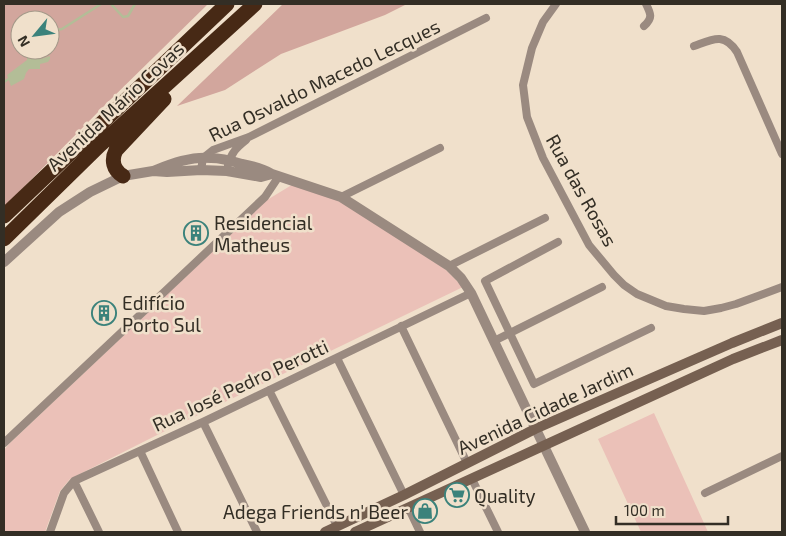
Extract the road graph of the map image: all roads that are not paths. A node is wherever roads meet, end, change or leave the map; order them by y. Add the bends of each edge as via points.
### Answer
1 (228, 4) edge
2 (255, 4) edge
3 (556, 4) edge
4 (646, 4) edge
5 (486, 18) dead end
6 (234, 24) junction
7 (644, 26) dead end
8 (694, 46) dead end
9 (249, 137) junction
10 (440, 148) dead end
11 (782, 154) edge
12 (203, 158) junction
13 (229, 161) junction
14 (201, 170) junction
15 (227, 171) junction
16 (154, 172) junction
17 (275, 175) junction
18 (123, 176) junction
19 (342, 197) junction
20 (4, 216) edge
21 (545, 218) dead end
22 (4, 239) edge
23 (558, 242) dead end
24 (4, 262) edge
25 (449, 266) junction
26 (602, 287) dead end
27 (782, 287) edge
28 (471, 293) junction
29 (782, 323) edge
30 (402, 326) junction
31 (650, 328) dead end
32 (509, 334) junction
33 (782, 340) edge
34 (494, 341) junction
35 (337, 358) junction
36 (269, 390) junction
37 (203, 422) junction
38 (535, 429) junction
39 (4, 443) edge
40 (543, 445) junction
41 (140, 451) junction
42 (782, 456) edge
43 (467, 463) junction
44 (472, 479) junction
45 (74, 481) junction
46 (430, 482) junction
47 (705, 493) dead end
48 (404, 495) junction
49 (436, 496) junction
50 (408, 509) junction
51 (337, 526) junction
52 (50, 532) edge
53 (99, 532) edge
54 (178, 532) edge
55 (257, 532) edge
56 (325, 532) edge
57 (355, 532) edge
58 (420, 532) edge
59 (498, 532) edge
60 (585, 532) edge

1 - 20 highway, Avenida Mário Covas
2 - 6 highway, Avenida Mário Covas
3 - 27 street, Rua das Rosas via 543,22 532,48 523,85 527,116 543,158 589,245 624,285 666,306 704,311 736,304
4 - 7 street via 650,19
5 - 9 street, Rua Osvaldo Macedo Lecques
6 - 18 highway via 116,150 114,167
6 - 22 highway, Avenida Mário Covas via 100,145
8 - 11 street via 716,38 728,40 734,46
9 - 12 street, Rua Osvaldo Macedo Lecques via 213,150
9 - 13 street via 236,148
10 - 19 street
12 - 13 street
12 - 14 street
12 - 16 street
13 - 15 street
13 - 17 street
14 - 15 street
14 - 16 street
15 - 17 street via 261,177
16 - 18 street
17 - 19 street
17 - 39 street via 265,197
18 - 24 street via 59,212
19 - 25 street
21 - 25 street
23 - 32 street via 484,282
25 - 28 street
26 - 32 street
28 - 30 street, Rua José Pedro Perotti
28 - 34 street
29 - 38 main road, Avenida Cidade Jardim
30 - 35 street, Rua José Pedro Perotti
30 - 43 street
31 - 32 street via 534,384
32 - 34 street
33 - 40 main road, Avenida Cidade Jardim
34 - 38 street
35 - 36 street, Rua José Pedro Perotti
35 - 48 street
36 - 37 street, Rua José Pedro Perotti
36 - 51 street
37 - 41 street, Rua José Pedro Perotti
37 - 55 street
38 - 40 street
38 - 43 main road, Avenida Cidade Jardim
40 - 44 main road, Avenida Cidade Jardim
40 - 60 street
41 - 45 street, Rua José Pedro Perotti
41 - 54 street
42 - 47 street
43 - 46 main road, Avenida Cidade Jardim
44 - 49 main road, Avenida Cidade Jardim
44 - 59 street
45 - 52 street via 64,493
45 - 53 street
46 - 48 main road, Avenida Cidade Jardim
46 - 49 main road
48 - 51 main road, Avenida Cidade Jardim
49 - 50 main road, Avenida Cidade Jardim
50 - 57 main road, Avenida Cidade Jardim
50 - 58 street
51 - 56 main road, Avenida Cidade Jardim

